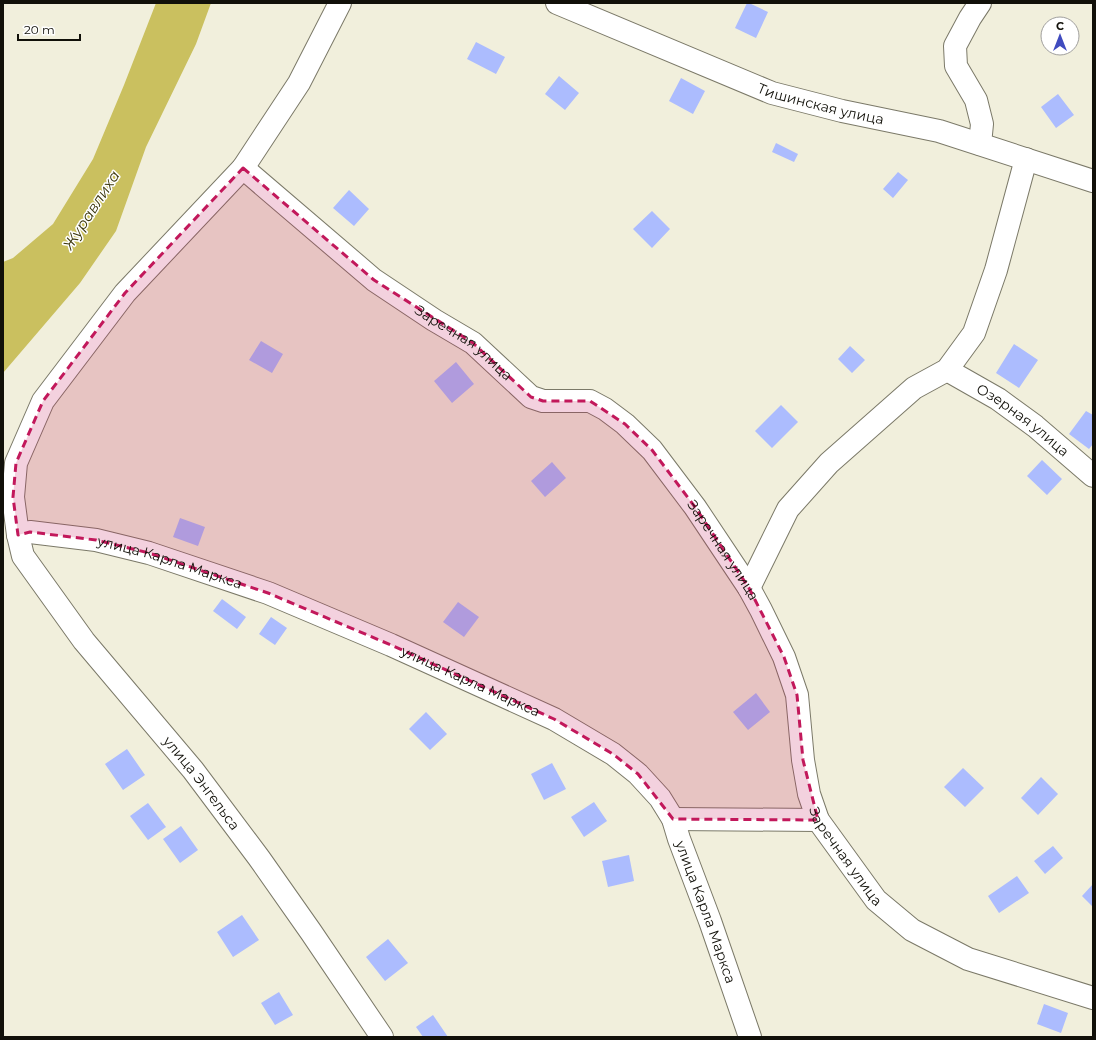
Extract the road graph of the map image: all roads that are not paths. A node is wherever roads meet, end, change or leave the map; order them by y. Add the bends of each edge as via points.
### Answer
1 (340, 3) edge
2 (557, 3) edge
3 (980, 3) edge
4 (980, 144) junction
5 (1026, 159) junction
6 (243, 168) junction
7 (1093, 181) edge
8 (947, 370) junction
9 (1093, 476) edge
10 (18, 535) junction
11 (749, 588) junction
12 (673, 819) junction
13 (818, 820) junction
14 (1093, 998) edge
15 (382, 1037) edge
16 (750, 1037) edge

1 - 6 street, улица Энгельса via 298,83
2 - 4 street, Тишинская улица via 772,93 842,111 939,131
3 - 4 street via 955,46 956,66 976,100 982,124
4 - 5 street, Тишинская улица
5 - 7 street, Тишинская улица
5 - 8 street via 996,270 974,333
6 - 10 street, улица Энгельса via 125,293 43,401 16,463 13,497
6 - 11 street, Заречная улица via 374,280 473,343 531,397 543,401 590,401 624,424 652,450 695,507
8 - 9 street, Озерная улица via 998,399 1029,421
8 - 11 street via 914,388 829,463 788,509
10 - 12 street, улица Карла Маркса via 30,532 96,540 149,553 268,593 370,636 554,719 613,754 638,774 660,798
10 - 15 street, улица Энгельса via 23,556 84,641 193,770 311,932
11 - 13 street, Заречная улица via 784,657 797,694 803,760 809,794
12 - 13 street
12 - 16 street, улица Карла Маркса
13 - 14 street, Заречная улица via 876,900 912,930 968,959

